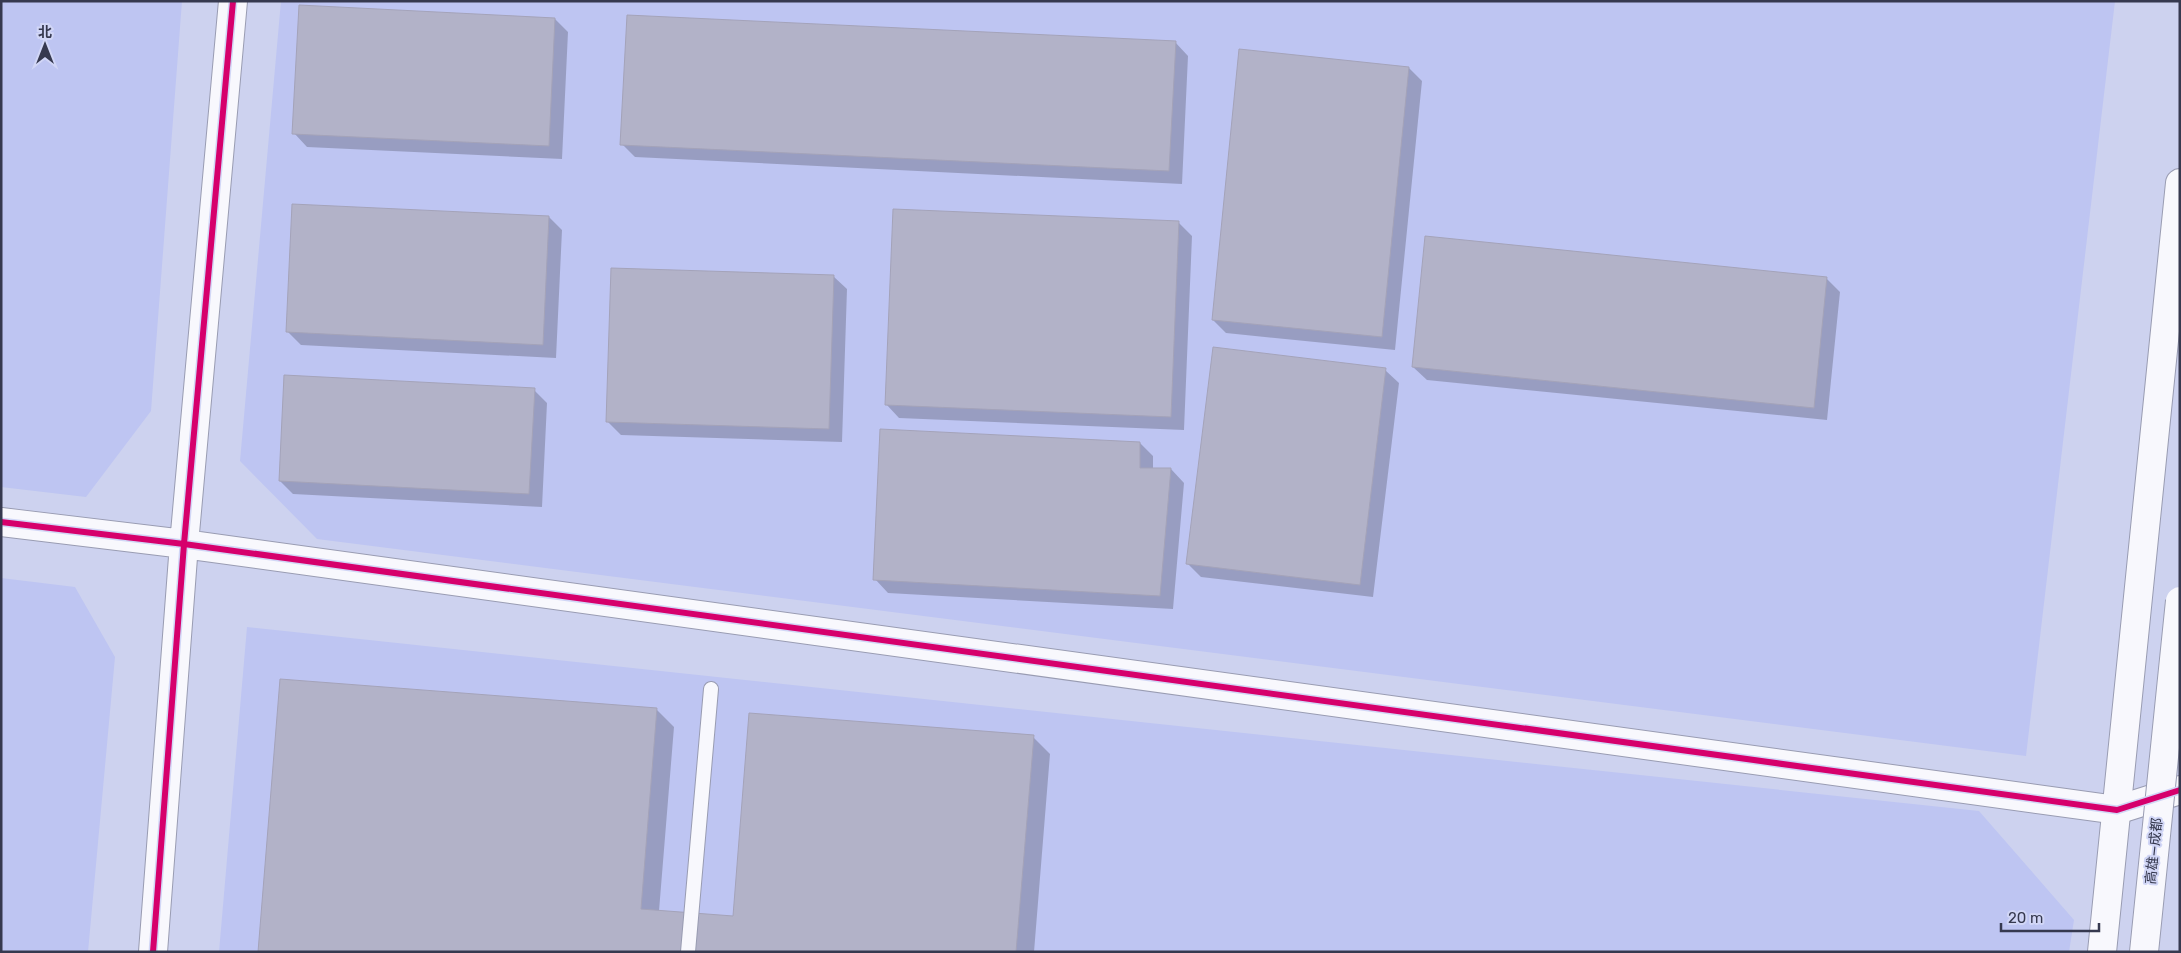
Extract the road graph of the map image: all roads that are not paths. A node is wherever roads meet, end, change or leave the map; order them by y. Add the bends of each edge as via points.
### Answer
1 (233, 1) edge
2 (2180, 183) edge
3 (1, 522) edge
4 (184, 544) junction
5 (2180, 601) edge
6 (711, 688) dead end
7 (2180, 790) edge
8 (2117, 810) junction
9 (153, 952) edge
10 (688, 952) edge
11 (2102, 952) edge
12 (2144, 952) edge

1 - 4 main road
2 - 8 main road
3 - 4 main road
4 - 8 main road
4 - 9 main road
5 - 12 main road, 高雄—成都, bridge
6 - 10 lane
7 - 8 main road
8 - 11 main road

